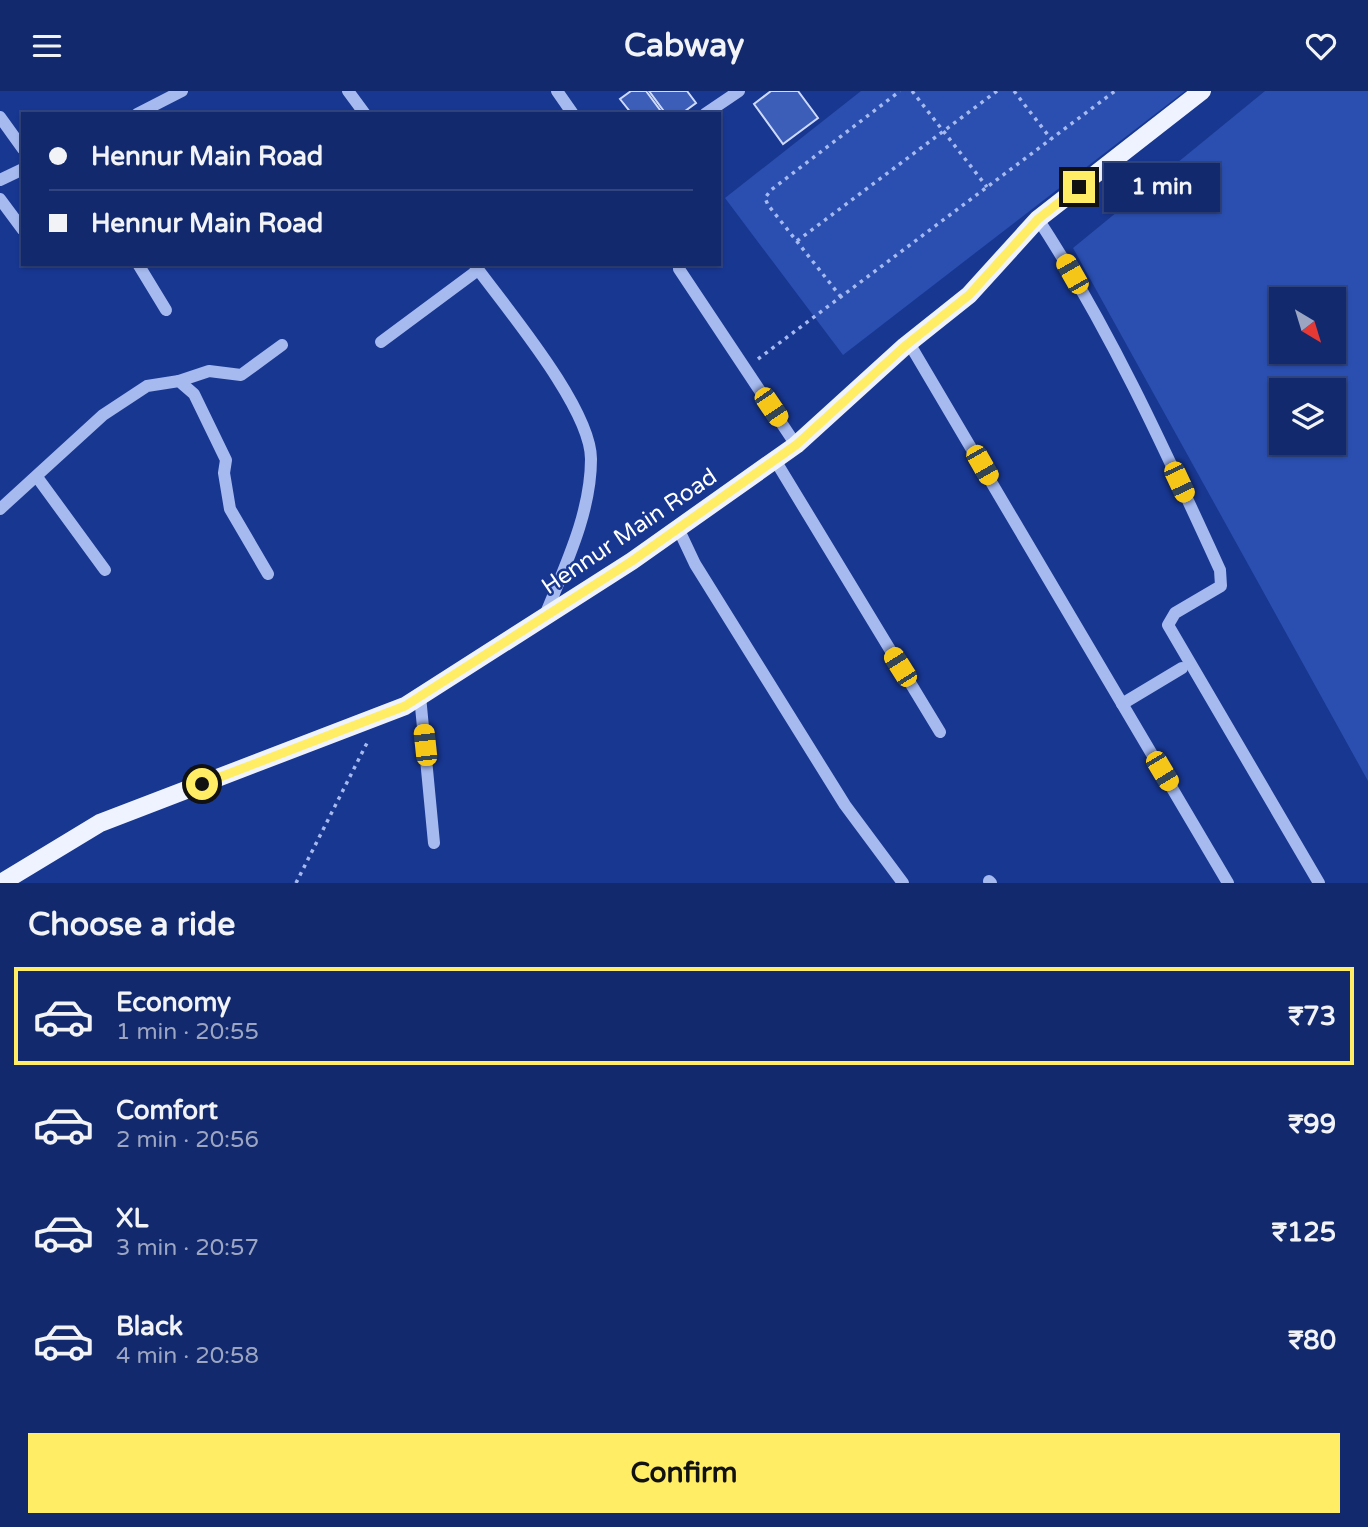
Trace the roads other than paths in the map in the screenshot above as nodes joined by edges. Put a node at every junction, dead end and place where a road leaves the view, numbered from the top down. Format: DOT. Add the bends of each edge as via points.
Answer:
graph roads {
  1 [pos="348,91"];
  2 [pos="557,91"];
  3 [pos="738,91"];
  4 [pos="1202,91"];
  5 [pos="175,93"];
  6 [pos="141,112"];
  7 [pos="364,112"];
  8 [pos="572,112"];
  9 [pos="708,112"];
  10 [pos="0,117"];
  11 [pos="21,146"];
  12 [pos="21,170"];
  13 [pos="0,180"];
  14 [pos="0,199"];
  15 [pos="1038,219"];
  16 [pos="21,227"];
  17 [pos="139,266"];
  18 [pos="476,267"];
  19 [pos="679,269"];
  20 [pos="166,310"];
  21 [pos="381,342"];
  22 [pos="909,342"];
  23 [pos="282,345"];
  24 [pos="179,381"];
  25 [pos="796,445"];
  26 [pos="775,460"];
  27 [pos="37,477"];
  28 [pos="0,509"];
  29 [pos="678,528"];
  30 [pos="105,570"];
  31 [pos="268,574"];
  32 [pos="544,618"];
  33 [pos="1182,668"];
  34 [pos="420,696"];
  35 [pos="1122,704"];
  36 [pos="940,733"];
  37 [pos="435,843"];
  38 [pos="1,883"];
  39 [pos="903,883"];
  40 [pos="1228,883"];
  41 [pos="1319,883"];
  1 -- 7 [label="street"];
  2 -- 8 [label="street"];
  3 -- 9 [label="street"];
  4 -- 15 [label="main road, Hennur Main Road"];
  5 -- 6 [label="street"];
  10 -- 11 [label="street"];
  12 -- 13 [label="street"];
  14 -- 16 [label="street"];
  15 -- 22 [label="main road, Hennur Main Road" via="969,295"];
  15 -- 41 [label="street" via="1111,345 1220,570 1222,586 1175,613 1168,625"];
  17 -- 20 [label="street"];
  18 -- 21 [label="street"];
  18 -- 32 [label="street" via="573,402 588,439 591,457 583,511"];
  19 -- 25 [label="street"];
  22 -- 25 [label="main road, Hennur Main Road"];
  22 -- 35 [label="street"];
  23 -- 24 [label="street" via="241,375 209,371"];
  24 -- 27 [label="street" via="147,386 103,415"];
  24 -- 31 [label="street" via="194,394 226,460 230,509"];
  25 -- 26 [label="main road, Hennur Main Road"];
  26 -- 29 [label="main road, Hennur Main Road"];
  26 -- 36 [label="street"];
  27 -- 28 [label="street"];
  27 -- 30 [label="street"];
  29 -- 32 [label="main road, Hennur Main Road"];
  29 -- 39 [label="street" via="695,564 845,805"];
  32 -- 34 [label="main road, Hennur Main Road"];
  33 -- 35 [label="street"];
  34 -- 37 [label="street"];
  34 -- 38 [label="main road, Hennur Main Road" via="100,823"];
  35 -- 40 [label="street"];
}
